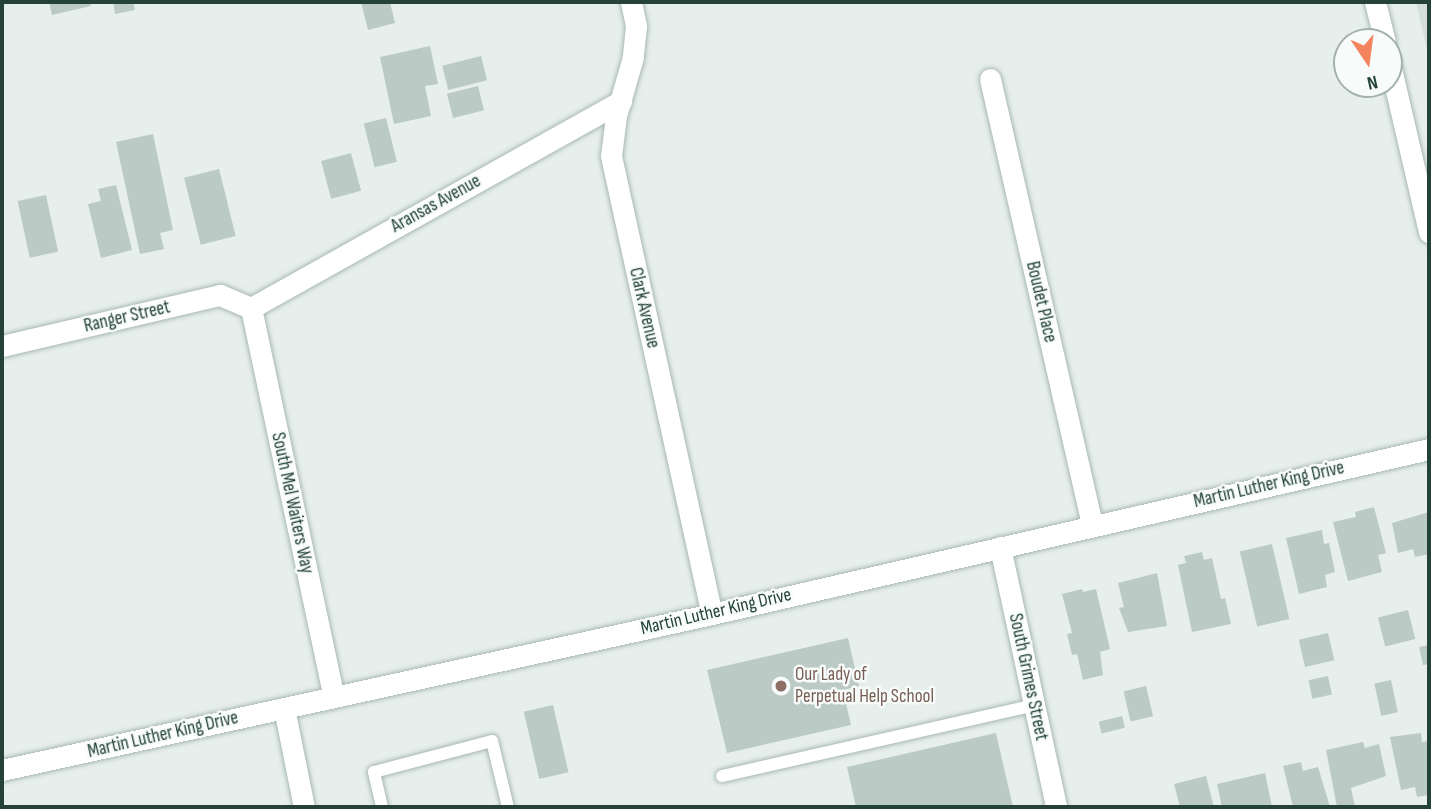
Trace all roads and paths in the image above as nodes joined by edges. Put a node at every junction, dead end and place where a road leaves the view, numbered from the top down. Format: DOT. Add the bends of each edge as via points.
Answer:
graph roads {
  1 [pos="631,2"];
  2 [pos="1375,2"];
  3 [pos="1382,28"];
  4 [pos="990,79"];
  5 [pos="1398,98"];
  6 [pos="621,101"];
  7 [pos="1429,232"];
  8 [pos="251,308"];
  9 [pos="2,346"];
  10 [pos="1429,449"];
  11 [pos="1092,525"];
  12 [pos="1000,547"];
  13 [pos="712,614"];
  14 [pos="334,697"];
  15 [pos="1034,705"];
  16 [pos="284,708"];
  17 [pos="2,771"];
  18 [pos="722,776"];
  19 [pos="304,807"];
  20 [pos="382,807"];
  21 [pos="508,807"];
  22 [pos="1056,807"];
  1 -- 6 [label="street, Clark Avenue" via="636,26 634,57"];
  2 -- 3 [label="street"];
  4 -- 11 [label="street, Boudet Place"];
  5 -- 7 [label="street"];
  6 -- 8 [label="street, Aransas Avenue"];
  6 -- 13 [label="street, Clark Avenue" via="611,136 615,180"];
  8 -- 9 [label="street, Ranger Street" via="220,295"];
  8 -- 14 [label="street, South Mel Waiters Way"];
  10 -- 11 [label="street, Martin Luther King Drive"];
  11 -- 12 [label="street, Martin Luther King Drive"];
  12 -- 13 [label="street, Martin Luther King Drive"];
  12 -- 15 [label="street, South Grimes Street"];
  13 -- 14 [label="street, Martin Luther King Drive"];
  14 -- 16 [label="street, Martin Luther King Drive"];
  15 -- 18 [label="lane"];
  15 -- 22 [label="street, South Grimes Street"];
  16 -- 17 [label="street, Martin Luther King Drive"];
  16 -- 19 [label="street"];
  20 -- 21 [label="lane" via="374,772 492,741"];
}
